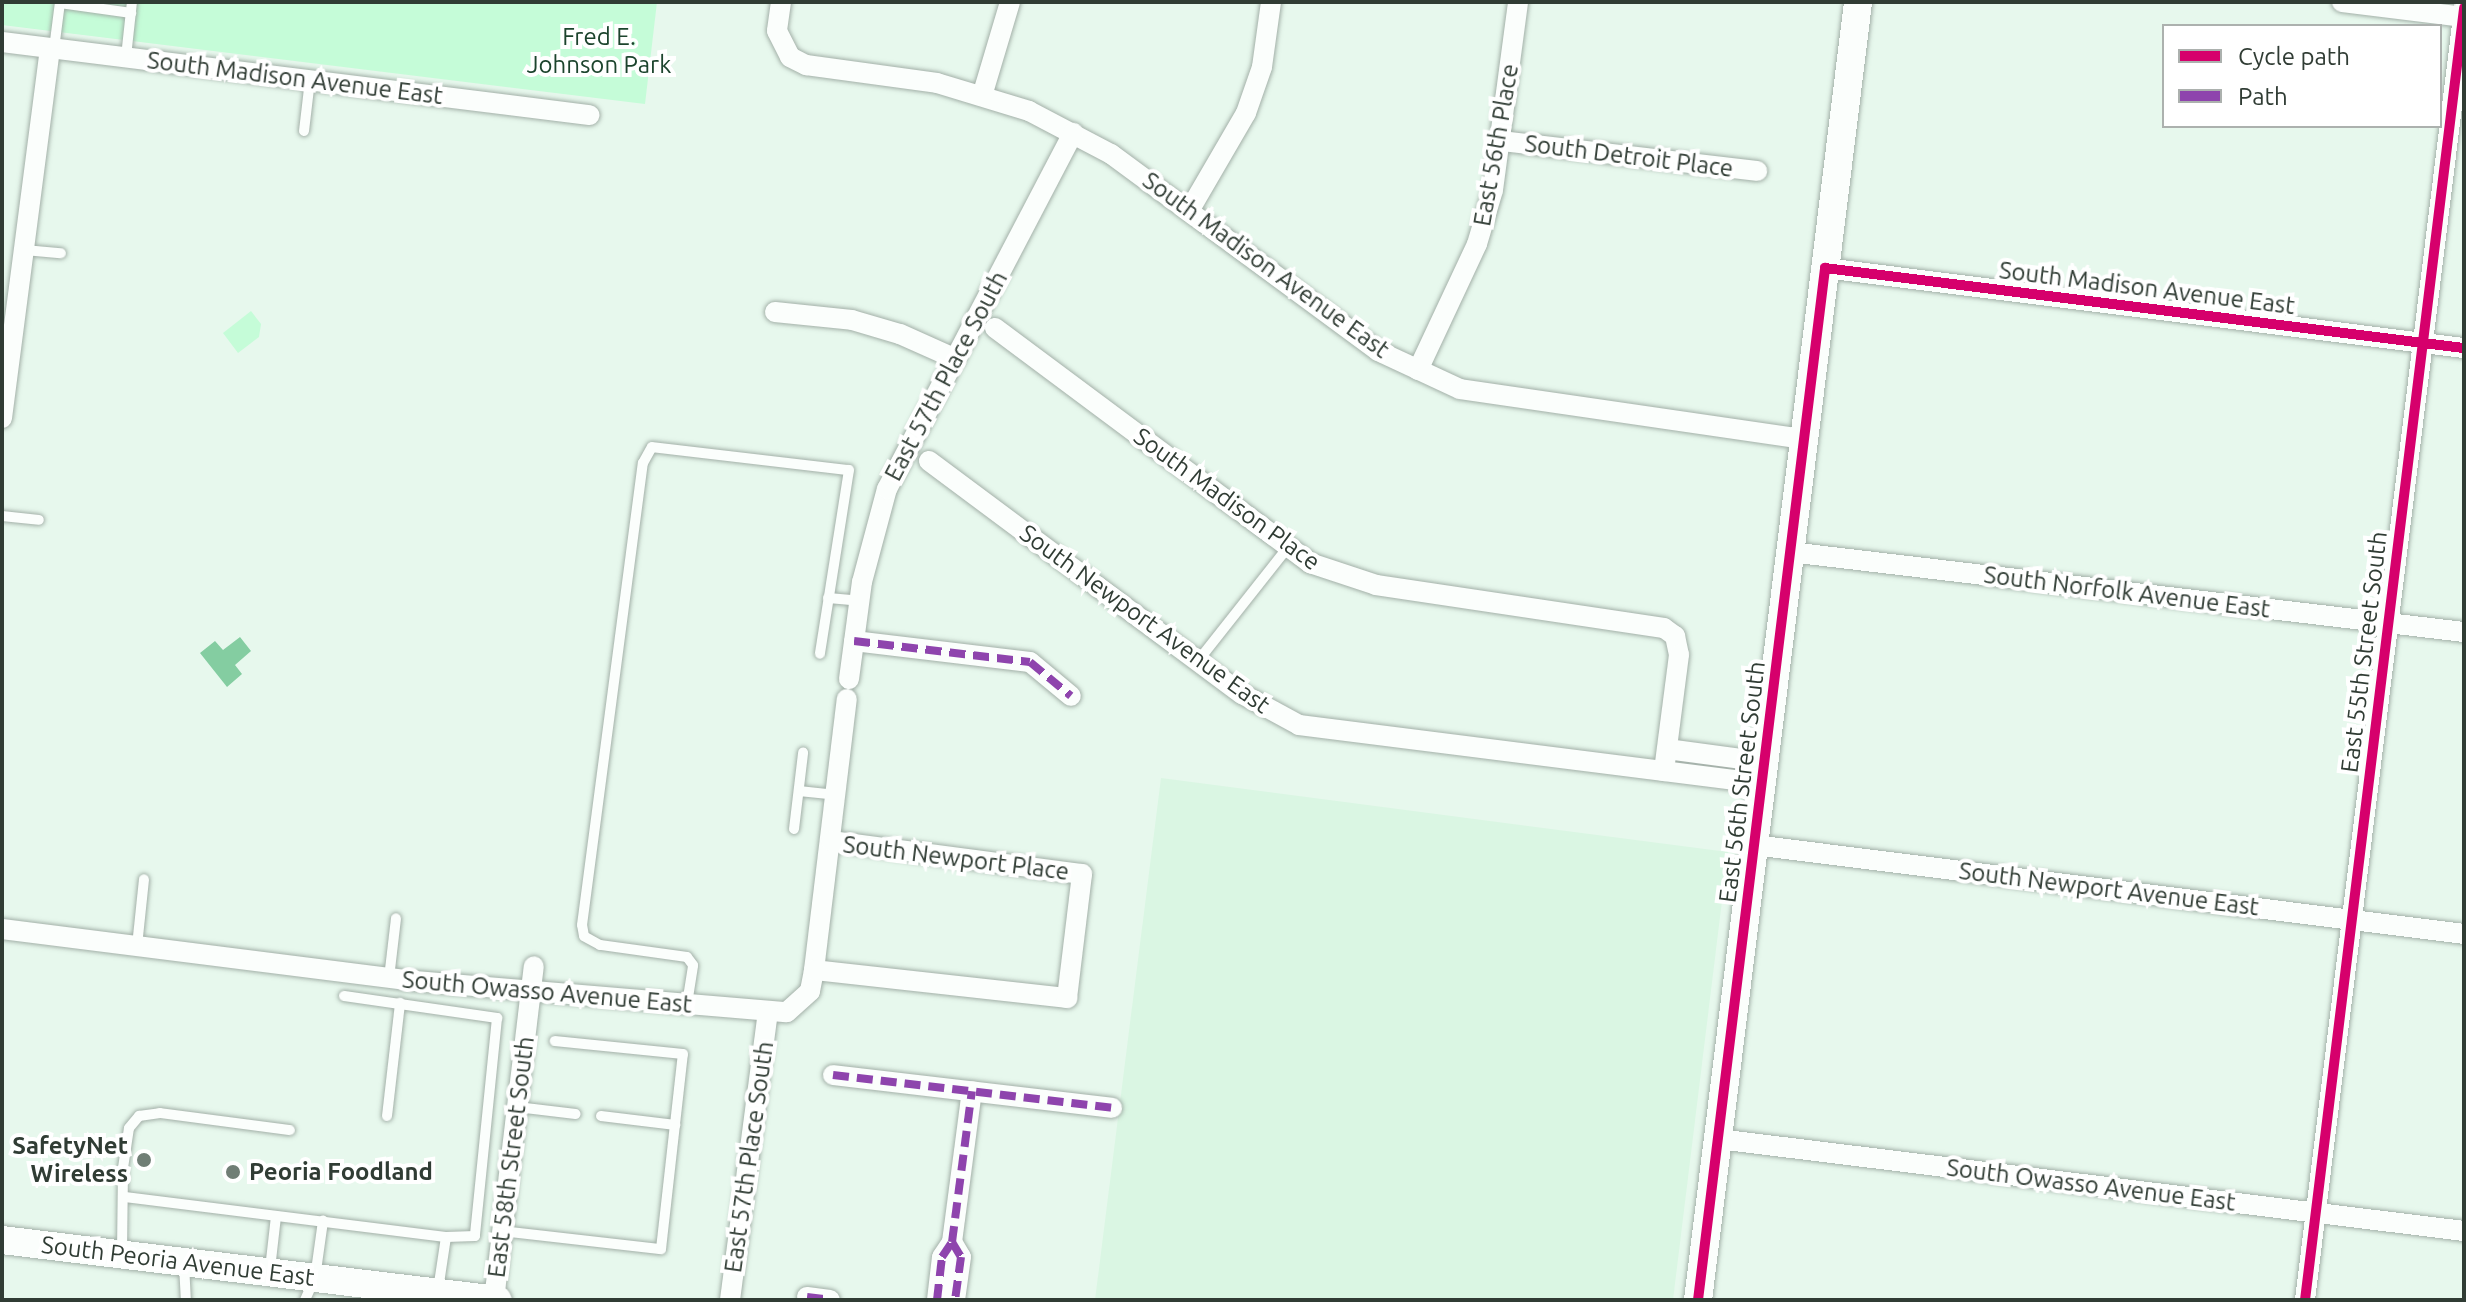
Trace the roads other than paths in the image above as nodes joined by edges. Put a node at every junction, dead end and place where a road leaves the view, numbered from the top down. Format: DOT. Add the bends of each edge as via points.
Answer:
graph roads {
  1 [pos="781,2"];
  2 [pos="1010,2"];
  3 [pos="1271,2"];
  4 [pos="1518,2"];
  5 [pos="1858,2"];
  6 [pos="2342,2"];
  7 [pos="60,3"];
  8 [pos="131,8"];
  9 [pos="2464,14"];
  10 [pos="2,42"];
  11 [pos="52,48"];
  12 [pos="126,57"];
  13 [pos="310,80"];
  14 [pos="982,96"];
  15 [pos="589,115"];
  16 [pos="304,131"];
  17 [pos="1073,133"];
  18 [pos="1502,141"];
  19 [pos="1757,171"];
  20 [pos="1189,211"];
  21 [pos="24,250"];
  22 [pos="61,253"];
  23 [pos="1825,268"];
  24 [pos="775,312"];
  25 [pos="8,326"];
  26 [pos="995,328"];
  27 [pos="2423,343"];
  28 [pos="2464,348"];
  29 [pos="956,359"];
  30 [pos="1418,370"];
  31 [pos="2,418"];
  32 [pos="1804,439"];
  33 [pos="929,461"];
  34 [pos="2,516"];
  35 [pos="39,520"];
  36 [pos="1288,547"];
  37 [pos="1790,552"];
  38 [pos="828,598"];
  39 [pos="860,601"];
  40 [pos="2389,622"];
  41 [pos="2464,632"];
  42 [pos="854,641"];
  43 [pos="820,654"];
  44 [pos="1198,661"];
  45 [pos="1071,696"];
  46 [pos="1667,749"];
  47 [pos="803,753"];
  48 [pos="1664,771"];
  49 [pos="1764,773"];
  50 [pos="799,791"];
  51 [pos="836,795"];
  52 [pos="794,829"];
  53 [pos="831,841"];
  54 [pos="1754,845"];
  55 [pos="144,879"];
  56 [pos="396,918"];
  57 [pos="2351,920"];
  58 [pos="2,929"];
  59 [pos="2464,934"];
  60 [pos="137,946"];
  61 [pos="534,966"];
  62 [pos="814,970"];
  63 [pos="389,978"];
  64 [pos="531,991"];
  65 [pos="344,996"];
  66 [pos="400,1003"];
  67 [pos="687,1004"];
  68 [pos="768,1013"];
  69 [pos="555,1041"];
  70 [pos="833,1075"];
  71 [pos="972,1091"];
  72 [pos="517,1107"];
  73 [pos="1112,1108"];
  74 [pos="576,1114"];
  75 [pos="387,1116"];
  76 [pos="601,1116"];
  77 [pos="675,1125"];
  78 [pos="290,1130"];
  79 [pos="1718,1139"];
  80 [pos="125,1197"];
  81 [pos="2316,1214"];
  82 [pos="276,1216"];
  83 [pos="323,1221"];
  84 [pos="502,1231"];
  85 [pos="2464,1231"];
  86 [pos="446,1237"];
  87 [pos="2,1240"];
  88 [pos="952,1242"];
  89 [pos="122,1254"];
  90 [pos="184,1262"];
  91 [pos="270,1272"];
  92 [pos="310,1289"];
  93 [pos="438,1293"];
  94 [pos="807,1297"];
  95 [pos="186,1300"];
  96 [pos="495,1300"];
  97 [pos="730,1300"];
  98 [pos="830,1300"];
  99 [pos="937,1300"];
  100 [pos="955,1300"];
  101 [pos="1698,1300"];
  102 [pos="2305,1300"];
  1 -- 14 [label="street, South Madison Avenue East" via="777,31 790,57 820,70 907,78"];
  2 -- 14 [label="street"];
  3 -- 20 [label="street" via="1262,67 1246,113"];
  4 -- 18 [label="street, East 56th Place"];
  5 -- 23 [label="street, East 56th Street South"];
  6 -- 9 [label="street"];
  7 -- 8 [label="lane"];
  7 -- 11 [label="lane"];
  8 -- 12 [label="lane"];
  9 -- 27 [label="street, East 55th Street South"];
  10 -- 11 [label="street, South Madison Avenue East"];
  11 -- 12 [label="street, South Madison Avenue East"];
  11 -- 21 [label="street"];
  12 -- 13 [label="street, South Madison Avenue East"];
  13 -- 15 [label="street, South Madison Avenue East"];
  13 -- 16 [label="lane"];
  14 -- 17 [label="street, South Madison Avenue East"];
  17 -- 20 [label="street, South Madison Avenue East"];
  17 -- 29 [label="street, East 57th Place South"];
  18 -- 19 [label="street, South Detroit Place"];
  18 -- 30 [label="street, East 56th Place" via="1477,244"];
  20 -- 30 [label="street, South Madison Avenue East" via="1378,351"];
  21 -- 22 [label="lane"];
  21 -- 25 [label="street"];
  23 -- 27 [label="street, South Madison Avenue East"];
  23 -- 32 [label="street, East 56th Street South"];
  24 -- 29 [label="street" via="852,320"];
  25 -- 31 [label="street"];
  26 -- 36 [label="street, South Madison Place"];
  27 -- 28 [label="street, South Madison Avenue East"];
  27 -- 40 [label="street, East 55th Street South"];
  29 -- 39 [label="street, East 57th Place South" via="887,489"];
  30 -- 32 [label="street, South Madison Avenue East" via="1460,389 1502,398"];
  32 -- 37 [label="street, East 56th Street South"];
  33 -- 44 [label="street, South Newport Avenue East"];
  34 -- 35 [label="lane"];
  36 -- 44 [label="lane"];
  36 -- 46 [label="street, South Madison Place" via="1341,577 1643,622 1675,636 1679,655"];
  37 -- 40 [label="street, South Norfolk Avenue East"];
  37 -- 49 [label="street, East 56th Street South"];
  38 -- 39 [label="lane"];
  38 -- 43 [label="lane"];
  38 -- 67 [label="lane" via="849,470 660,446 647,453 582,925 584,936 600,945 687,957 693,965"];
  39 -- 42 [label="street, East 57th Place South"];
  40 -- 41 [label="street, South Norfolk Avenue East"];
  40 -- 57 [label="street, East 55th Street South"];
  42 -- 45 [label="street" via="1030,662"];
  42 -- 51 [label="street, East 57th Place South"];
  44 -- 48 [label="street, South Newport Avenue East" via="1273,714 1299,725"];
  46 -- 48 [label="street"];
  46 -- 49 [label="street"];
  47 -- 50 [label="lane"];
  48 -- 49 [label="street, South Newport Avenue East"];
  49 -- 54 [label="street, East 56th Street South"];
  50 -- 51 [label="lane"];
  50 -- 52 [label="lane"];
  51 -- 53 [label="street, East 57th Place South"];
  53 -- 62 [label="street, East 57th Place South"];
  53 -- 62 [label="street, South Newport Place" via="1082,874 1067,998"];
  54 -- 57 [label="street, South Newport Avenue East"];
  54 -- 79 [label="street, East 56th Street South"];
  55 -- 60 [label="lane"];
  56 -- 63 [label="lane"];
  57 -- 59 [label="street, South Newport Avenue East"];
  57 -- 81 [label="street, East 55th Street South"];
  58 -- 60 [label="street, South Owasso Avenue East"];
  60 -- 63 [label="street, South Owasso Avenue East"];
  61 -- 64 [label="street, East 58th Street South"];
  62 -- 68 [label="street, South Owasso Avenue East" via="801,1004"];
  63 -- 64 [label="street, South Owasso Avenue East"];
  64 -- 67 [label="street, South Owasso Avenue East"];
  64 -- 72 [label="street, East 58th Street South"];
  65 -- 66 [label="lane"];
  66 -- 75 [label="lane"];
  66 -- 86 [label="lane" via="495,1016 475,1236"];
  67 -- 68 [label="street, South Owasso Avenue East"];
  68 -- 97 [label="street, East 57th Place South"];
  69 -- 77 [label="lane" via="683,1054"];
  70 -- 71 [label="street"];
  71 -- 73 [label="street"];
  71 -- 88 [label="street"];
  72 -- 74 [label="lane"];
  72 -- 84 [label="street, East 58th Street South"];
  76 -- 77 [label="lane"];
  77 -- 84 [label="lane" via="661,1249"];
  78 -- 80 [label="lane" via="160,1113 139,1116 128,1135"];
  79 -- 81 [label="street, South Owasso Avenue East"];
  79 -- 101 [label="street, East 56th Street South"];
  80 -- 82 [label="lane"];
  80 -- 89 [label="lane"];
  81 -- 85 [label="street, South Owasso Avenue East"];
  81 -- 102 [label="street, East 55th Street South"];
  82 -- 83 [label="lane"];
  82 -- 91 [label="lane"];
  83 -- 86 [label="lane"];
  83 -- 92 [label="lane"];
  84 -- 96 [label="street, East 58th Street South"];
  86 -- 93 [label="lane"];
  87 -- 89 [label="street, South Peoria Avenue East"];
  88 -- 99 [label="street" via="942,1257"];
  88 -- 100 [label="street" via="961,1257"];
  89 -- 90 [label="street, South Peoria Avenue East"];
  90 -- 91 [label="street, South Peoria Avenue East"];
  90 -- 95 [label="lane"];
  91 -- 92 [label="street, South Peoria Avenue East"];
  92 -- 93 [label="street, South Peoria Avenue East"];
  93 -- 96 [label="street, South Peoria Avenue East"];
  94 -- 98 [label="street"];
}
